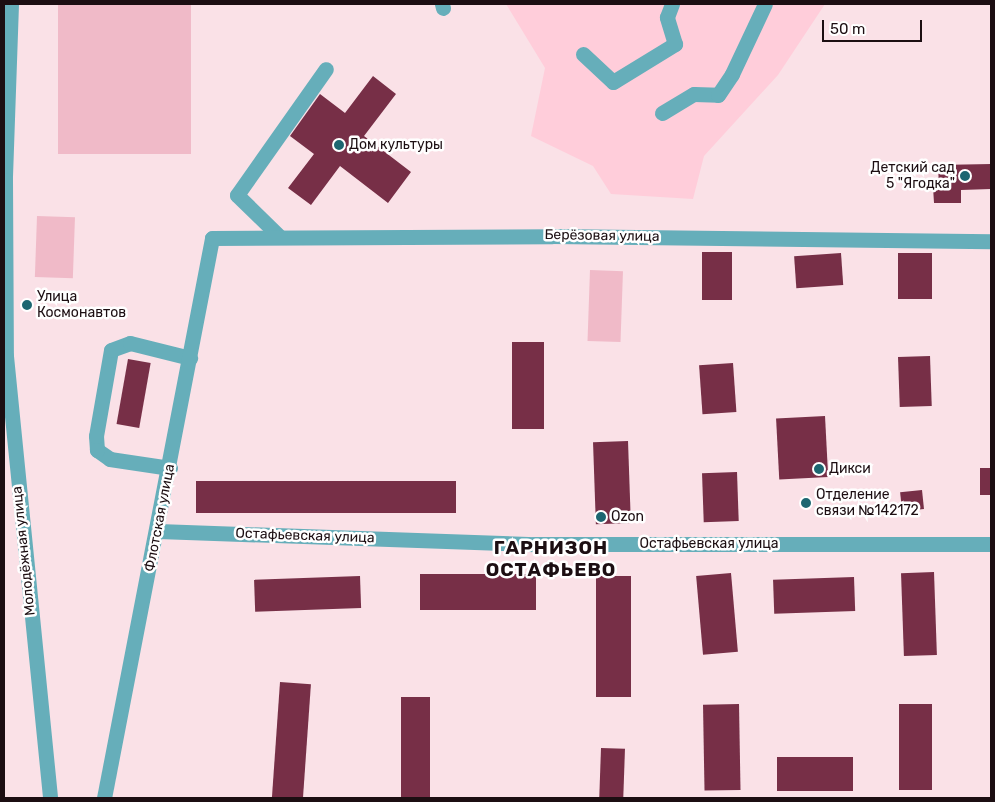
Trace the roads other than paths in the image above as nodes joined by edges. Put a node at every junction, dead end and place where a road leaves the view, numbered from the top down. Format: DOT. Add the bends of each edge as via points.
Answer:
graph roads {
  1 [pos="11,4"];
  2 [pos="672,4"];
  3 [pos="765,4"];
  4 [pos="583,54"];
  5 [pos="326,69"];
  6 [pos="662,112"];
  7 [pos="280,237"];
  8 [pos="212,238"];
  9 [pos="991,241"];
  10 [pos="4,329"];
  11 [pos="190,358"];
  12 [pos="7,399"];
  13 [pos="170,468"];
  14 [pos="158,531"];
  15 [pos="991,544"];
  16 [pos="50,798"];
  17 [pos="104,798"];
  1 -- 10 [label="street, Молодёжная улица"];
  2 -- 4 [label="street" via="667,17 675,44 613,82"];
  3 -- 6 [label="street" via="732,74 718,95 694,94"];
  5 -- 7 [label="street" via="237,195"];
  7 -- 8 [label="street, Берёзовая улица"];
  7 -- 9 [label="street, Берёзовая улица" via="552,236"];
  8 -- 11 [label="street, Флотская улица"];
  10 -- 12 [label="street, Молодёжная улица"];
  11 -- 13 [label="street, Флотская улица"];
  11 -- 13 [label="street" via="130,343 111,350 96,450 110,459"];
  12 -- 16 [label="street, Молодёжная улица"];
  13 -- 14 [label="street, Флотская улица"];
  14 -- 15 [label="street, Остафьевская улица" via="536,544"];
  14 -- 17 [label="street, Флотская улица"];
}
